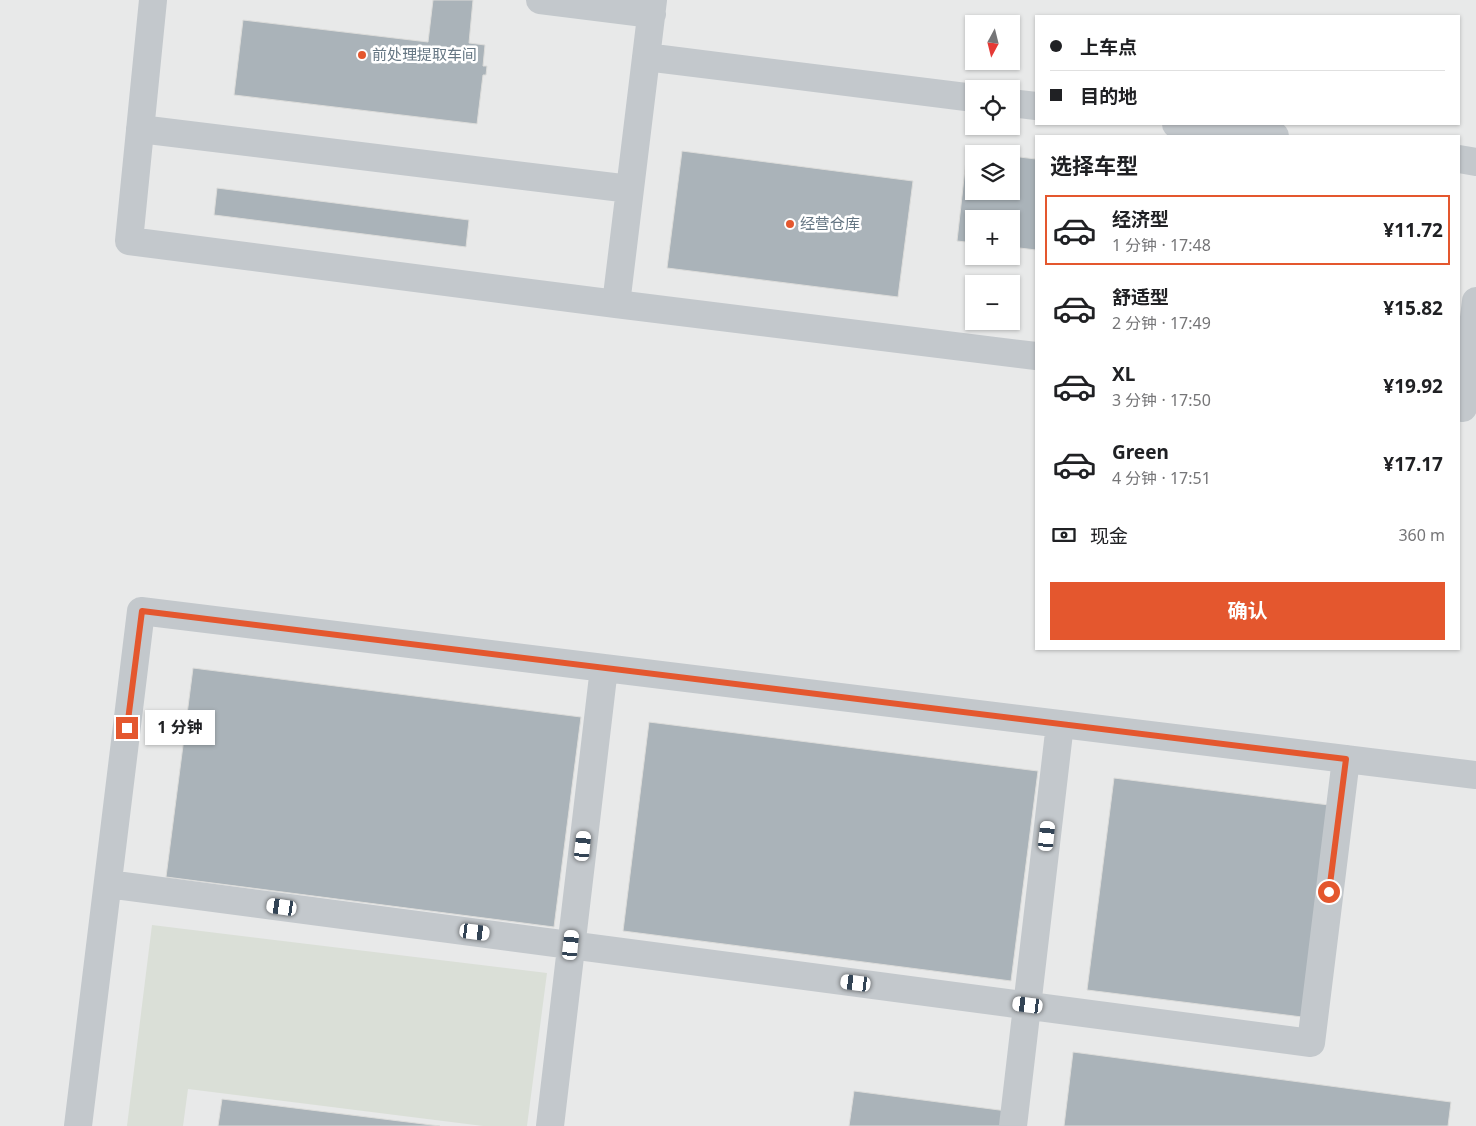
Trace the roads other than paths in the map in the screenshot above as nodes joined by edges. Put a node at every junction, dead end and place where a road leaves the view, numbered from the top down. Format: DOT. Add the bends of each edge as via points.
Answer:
graph roads {
  1 [pos="153,0"];
  2 [pos="540,0"];
  3 [pos="653,7"];
  4 [pos="646,57"];
  5 [pos="965,97"];
  6 [pos="1020,104"];
  7 [pos="1035,106"];
  8 [pos="1184,125"];
  9 [pos="140,129"];
  10 [pos="1267,135"];
  11 [pos="1460,160"];
  12 [pos="1476,162"];
  13 [pos="630,189"];
  14 [pos="1476,301"];
  15 [pos="616,304"];
  16 [pos="1035,356"];
  17 [pos="1466,409"];
  18 [pos="604,668"];
  19 [pos="1060,724"];
  20 [pos="1346,759"];
  21 [pos="1476,775"];
  22 [pos="108,884"];
  23 [pos="571,945"];
  24 [pos="1028,1005"];
  25 [pos="78,1126"];
  26 [pos="550,1126"];
  27 [pos="1014,1126"];
  1 -- 9 [label="lane"];
  2 -- 3 [label="lane"];
  3 -- 4 [label="lane"];
  4 -- 5 [label="lane"];
  4 -- 13 [label="lane"];
  6 -- 7 [label="lane"];
  8 -- 10 [label="lane"];
  9 -- 13 [label="lane"];
  9 -- 15 [label="lane" via="129,241"];
  11 -- 12 [label="lane"];
  13 -- 15 [label="lane"];
  14 -- 17 [label="lane"];
  15 -- 16 [label="lane"];
  18 -- 19 [label="lane"];
  18 -- 22 [label="lane" via="142,611"];
  18 -- 23 [label="lane"];
  19 -- 20 [label="lane"];
  19 -- 24 [label="lane"];
  20 -- 21 [label="lane"];
  20 -- 24 [label="lane" via="1311,1043"];
  22 -- 23 [label="lane"];
  22 -- 25 [label="lane"];
  23 -- 24 [label="lane"];
  23 -- 26 [label="lane"];
  24 -- 27 [label="lane"];
}
